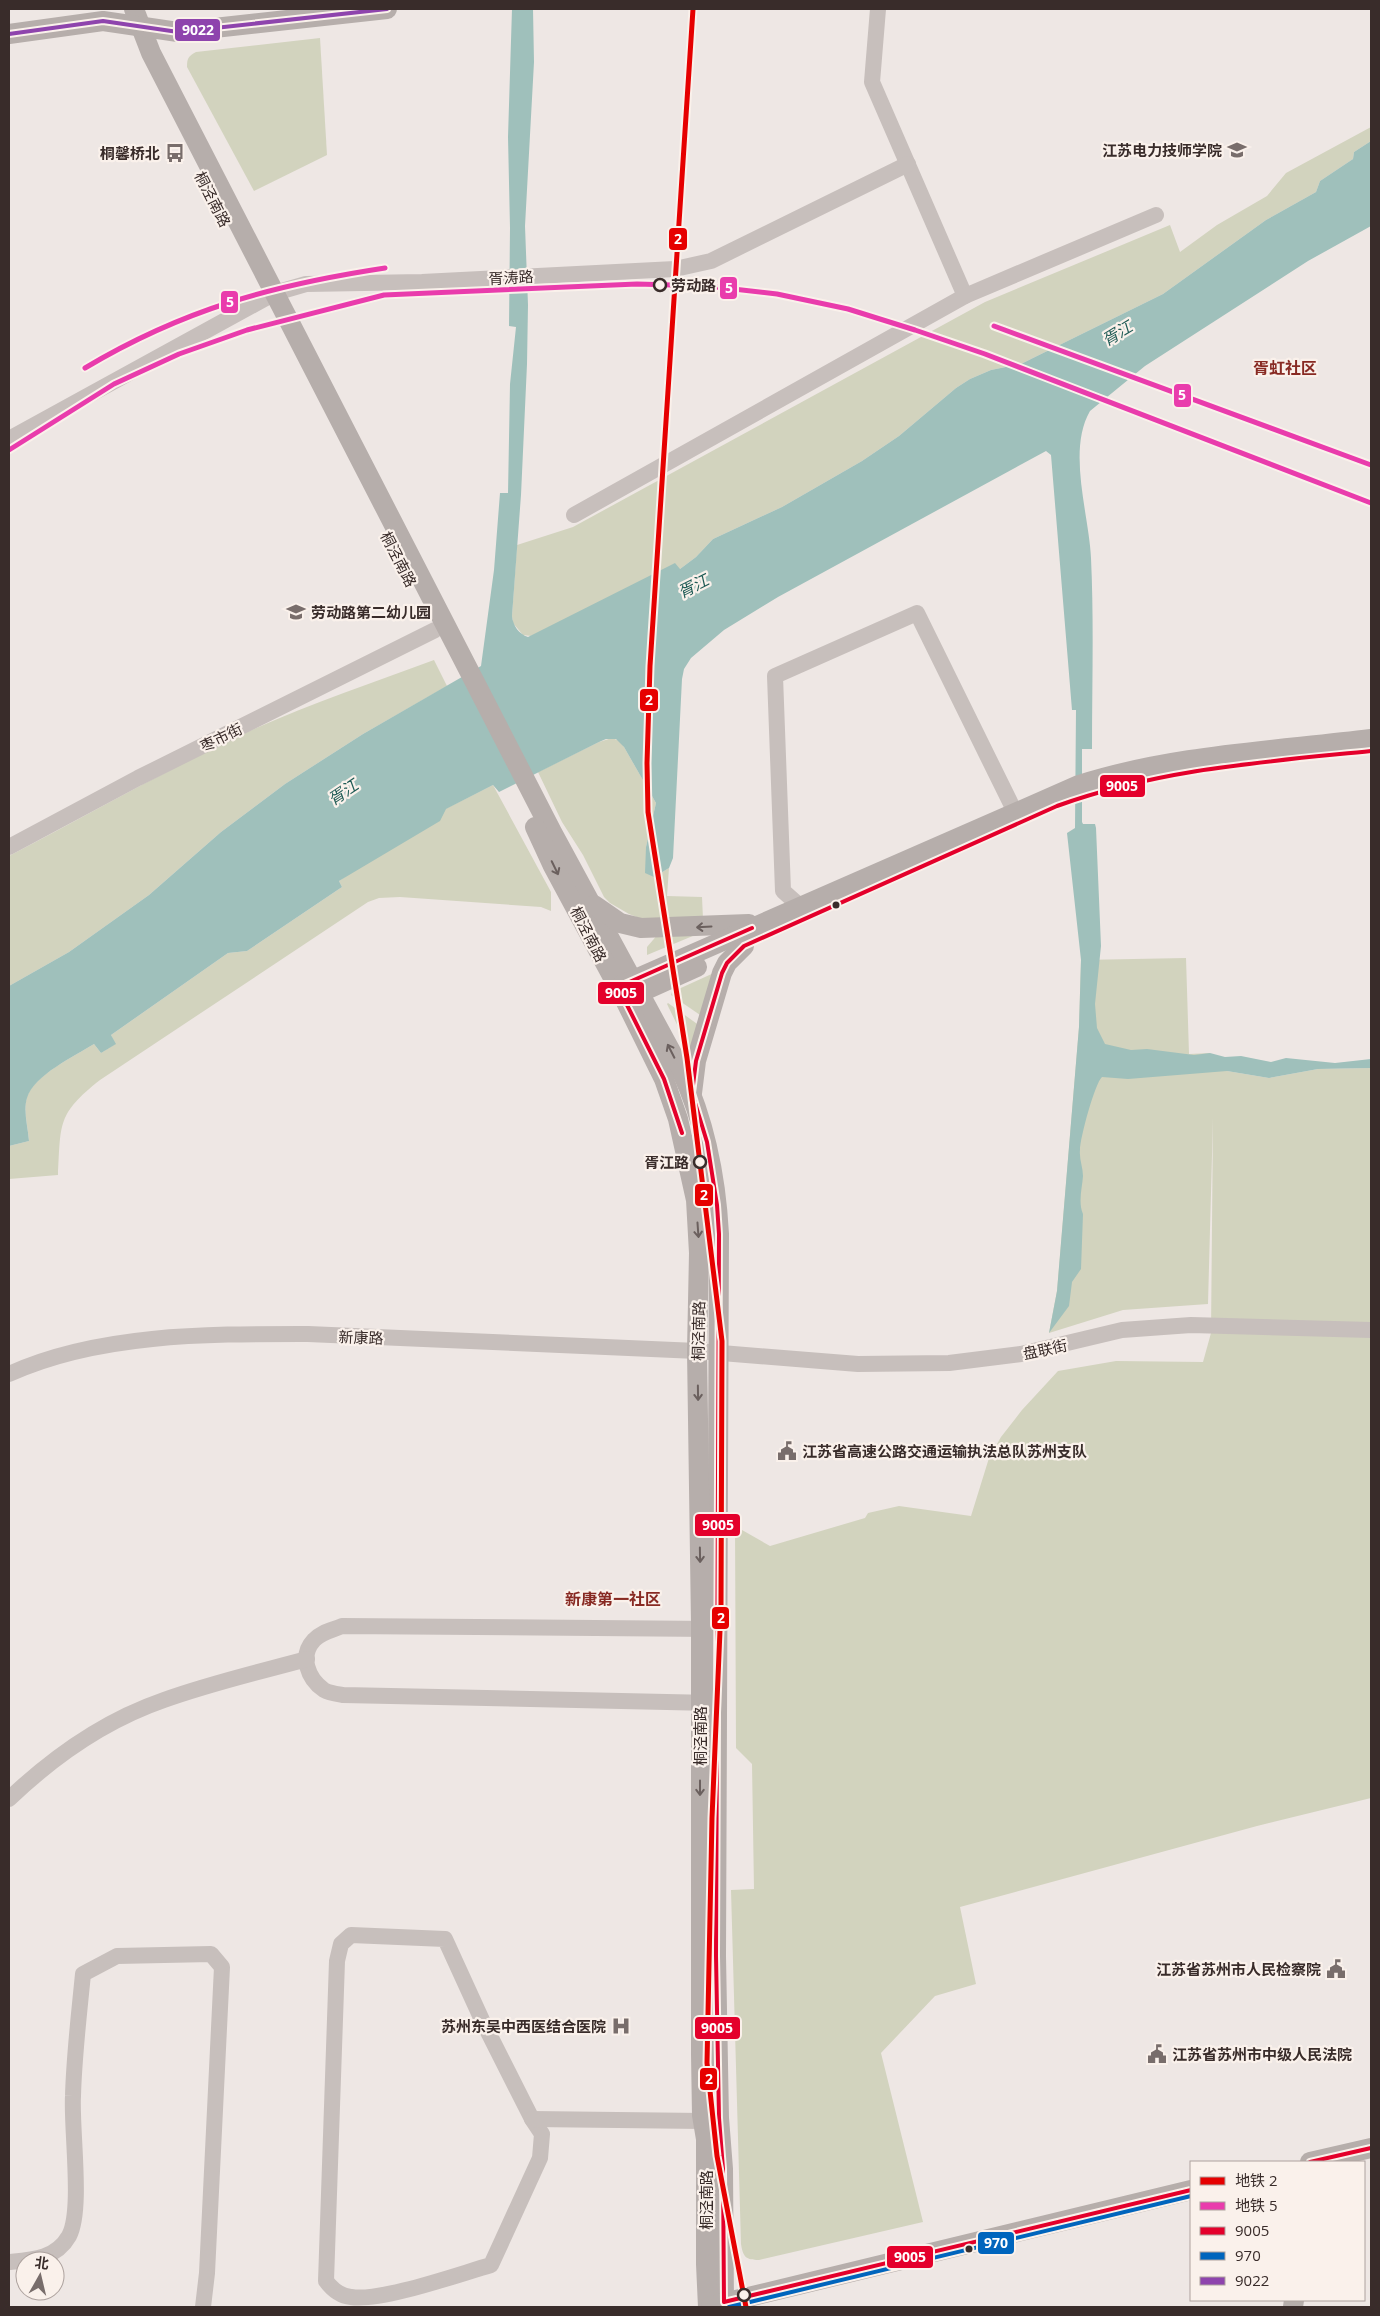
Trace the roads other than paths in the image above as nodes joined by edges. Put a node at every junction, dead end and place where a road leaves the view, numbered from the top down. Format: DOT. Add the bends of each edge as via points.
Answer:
graph roads {
  1 [pos="273,9"];
  2 [pos="387,9"];
  3 [pos="878,9"];
  4 [pos="130,16"];
  5 [pos="9,21"];
  6 [pos="9,34"];
  7 [pos="908,164"];
  8 [pos="1156,215"];
  9 [pos="270,296"];
  10 [pos="965,296"];
  11 [pos="9,439"];
  12 [pos="574,515"];
  13 [pos="435,630"];
  14 [pos="462,669"];
  15 [pos="1371,740"];
  16 [pos="1371,751"];
  17 [pos="1134,775"];
  18 [pos="524,791"];
  19 [pos="1041,807"];
  20 [pos="1015,812"];
  21 [pos="9,847"];
  22 [pos="593,904"];
  23 [pos="801,907"];
  24 [pos="770,920"];
  25 [pos="744,946"];
  26 [pos="629,990"];
  27 [pos="692,1093"];
  28 [pos="1371,1330"];
  29 [pos="697,1351"];
  30 [pos="718,1353"];
  31 [pos="9,1374"];
  32 [pos="709,1629"];
  33 [pos="307,1659"];
  34 [pos="708,1703"];
  35 [pos="9,1799"];
  36 [pos="532,2119"];
  37 [pos="703,2121"];
  38 [pos="1371,2148"];
  39 [pos="1314,2161"];
  40 [pos="1190,2190"];
  41 [pos="1190,2203"];
  42 [pos="9,2262"];
  43 [pos="385,2301"];
  44 [pos="714,2306"];
  45 [pos="203,2307"];
  46 [pos="755,2307"];
  1 -- 4 [label="main road" via="170,20"];
  2 -- 4 [label="main road" via="178,32"];
  3 -- 7 [label="street" via="872,82"];
  4 -- 5 [label="main road" via="98,9"];
  4 -- 6 [label="main road"];
  4 -- 9 [label="main road, 桐泾南路" via="140,58"];
  7 -- 9 [label="street, 胥涛路" via="711,261 675,269 422,282 306,284"];
  7 -- 10 [label="street"];
  8 -- 10 [label="street"];
  9 -- 11 [label="street, 胥涛路"];
  9 -- 13 [label="main road, 桐泾南路"];
  9 -- 14 [label="main road, 桐泾南路"];
  10 -- 12 [label="street"];
  13 -- 14 [label="main road, 桐泾南路"];
  13 -- 21 [label="street, 枣市街" via="138,778"];
  14 -- 18 [label="main road, 桐泾南路"];
  15 -- 17 [label="main road" via="1166,763"];
  16 -- 17 [label="main road" via="1182,773"];
  17 -- 19 [label="main road" via="1079,785"];
  18 -- 22 [label="main road, 桐泾南路"];
  18 -- 26 [label="main road, 桐泾南路, one-way" via="553,866"];
  19 -- 20 [label="main road"];
  19 -- 25 [label="main road"];
  20 -- 23 [label="main road"];
  20 -- 23 [label="street" via="917,613 775,676 783,891"];
  24 -- 22 [label="main road, one-way" via="726,926 645,929 623,924"];
  22 -- 26 [label="main road, 桐泾南路"];
  23 -- 24 [label="main road"];
  24 -- 26 [label="main road"];
  25 -- 26 [label="main road"];
  25 -- 27 [label="main road" via="722,973 696,1061"];
  27 -- 26 [label="main road, 桐泾南路, one-way"];
  26 -- 29 [label="main road, 桐泾南路, one-way" via="672,1100 692,1178 700,1253"];
  27 -- 30 [label="main road, 桐泾南路" via="707,1142 717,1205"];
  28 -- 30 [label="street, 盘联街" via="1191,1325 1122,1330 1021,1354 949,1363 858,1364"];
  29 -- 30 [label="street, 新康路"];
  29 -- 31 [label="street, 新康路" via="254,1334 131,1342 64,1356"];
  29 -- 32 [label="main road, 桐泾南路, one-way"];
  30 -- 32 [label="main road, 桐泾南路"];
  32 -- 33 [label="street" via="342,1626 315,1639 308,1648"];
  32 -- 34 [label="main road, 桐泾南路"];
  33 -- 34 [label="street" via="307,1669 314,1681 326,1691 343,1695"];
  33 -- 35 [label="street" via="164,1700 116,1721 68,1750"];
  34 -- 37 [label="main road, 桐泾南路, one-way"];
  34 -- 44 [label="main road, 桐泾南路" via="723,2169"];
  36 -- 37 [label="street"];
  36 -- 43 [label="street" via="542,2134 540,2158 491,2265"];
  36 -- 43 [label="street" via="445,1939 351,1935 342,1944 338,1960 326,2281 332,2290 351,2297"];
  37 -- 44 [label="main road, 桐泾南路" via="706,2139 706,2264"];
  38 -- 39 [label="main road"];
  40 -- 44 [label="main road"];
  41 -- 46 [label="main road"];
  42 -- 45 [label="street" via="42,2259 57,2250 69,2236 75,2210 72,2097 82,1974 117,1956 211,1954 222,1967"];
}
